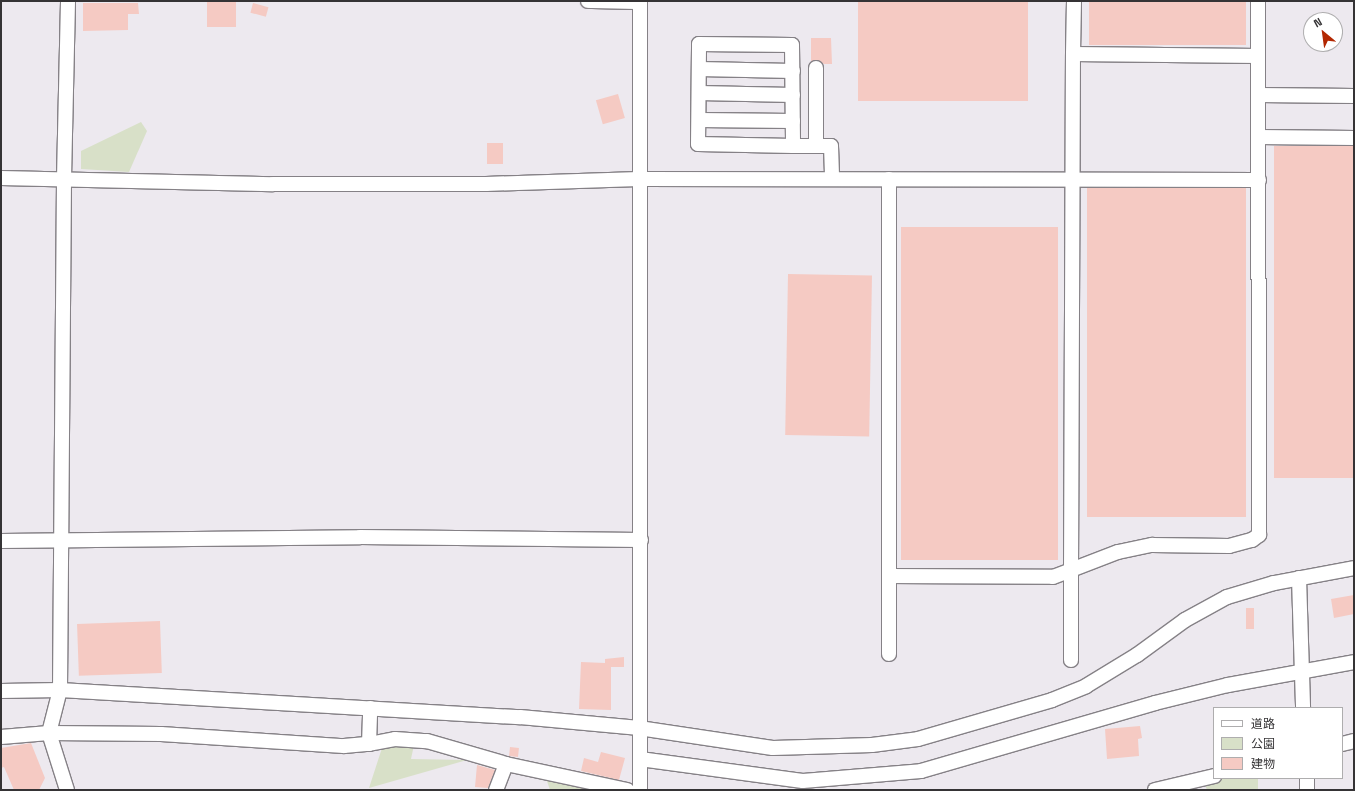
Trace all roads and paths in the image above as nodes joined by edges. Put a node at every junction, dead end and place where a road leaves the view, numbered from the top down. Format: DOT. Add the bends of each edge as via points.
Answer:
graph roads {
  1 [pos="68,1"];
  2 [pos="588,1"];
  3 [pos="1074,1"];
  4 [pos="1258,1"];
  5 [pos="640,2"];
  6 [pos="1073,54"];
  7 [pos="1258,56"];
  8 [pos="816,68"];
  9 [pos="699,69"];
  10 [pos="793,71"];
  11 [pos="699,93"];
  12 [pos="793,95"];
  13 [pos="1259,95"];
  14 [pos="1354,96"];
  15 [pos="699,120"];
  16 [pos="793,121"];
  17 [pos="1259,137"];
  18 [pos="1354,138"];
  19 [pos="793,146"];
  20 [pos="816,146"];
  21 [pos="1,178"];
  22 [pos="64,178"];
  23 [pos="639,179"];
  24 [pos="832,179"];
  25 [pos="888,179"];
  26 [pos="1072,180"];
  27 [pos="1259,180"];
  28 [pos="641,540"];
  29 [pos="1,541"];
  30 [pos="62,541"];
  31 [pos="1354,568"];
  32 [pos="1071,570"];
  33 [pos="888,576"];
  34 [pos="1299,578"];
  35 [pos="889,654"];
  36 [pos="1071,660"];
  37 [pos="1354,662"];
  38 [pos="1302,672"];
  39 [pos="60,690"];
  40 [pos="1,691"];
  41 [pos="1304,707"];
  42 [pos="370,708"];
  43 [pos="639,728"];
  44 [pos="49,733"];
  45 [pos="1,737"];
  46 [pos="1354,741"];
  47 [pos="369,744"];
  48 [pos="1343,744"];
  49 [pos="640,759"];
  50 [pos="506,764"];
  51 [pos="1213,776"];
  52 [pos="1306,779"];
  53 [pos="67,790"];
  54 [pos="496,790"];
  55 [pos="627,790"];
  56 [pos="640,790"];
  57 [pos="1156,790"];
  58 [pos="1307,790"];
  1 -- 22 [label="street"];
  2 -- 5 [label="street"];
  3 -- 6 [label="street"];
  4 -- 7 [label="street"];
  5 -- 23 [label="street"];
  6 -- 7 [label="street"];
  6 -- 26 [label="street"];
  7 -- 13 [label="street"];
  8 -- 20 [label="street"];
  9 -- 10 [label="street"];
  9 -- 10 [label="street" via="699,44 792,45"];
  9 -- 11 [label="street"];
  10 -- 12 [label="street"];
  11 -- 12 [label="street"];
  11 -- 15 [label="street"];
  12 -- 16 [label="street"];
  13 -- 14 [label="street"];
  13 -- 17 [label="street"];
  15 -- 16 [label="street"];
  15 -- 19 [label="street" via="698,144"];
  16 -- 19 [label="street"];
  17 -- 18 [label="street"];
  17 -- 27 [label="street"];
  19 -- 20 [label="street"];
  20 -- 24 [label="street" via="831,146"];
  21 -- 22 [label="street"];
  22 -- 23 [label="street" via="273,184 470,184"];
  22 -- 30 [label="street"];
  23 -- 24 [label="street"];
  23 -- 28 [label="street"];
  24 -- 25 [label="street"];
  25 -- 26 [label="street"];
  25 -- 33 [label="street"];
  26 -- 27 [label="street"];
  26 -- 32 [label="street"];
  27 -- 32 [label="street" via="1259,535 1252,540 1229,546 1152,545 1118,552"];
  28 -- 30 [label="street" via="352,537"];
  28 -- 43 [label="street"];
  29 -- 30 [label="street"];
  30 -- 39 [label="street"];
  31 -- 34 [label="street"];
  32 -- 33 [label="street" via="1054,577"];
  32 -- 36 [label="street"];
  33 -- 35 [label="street"];
  34 -- 38 [label="street"];
  34 -- 43 [label="street" via="1227,597 1185,620 1137,655 1086,686 1052,700 918,739 841,747 773,748"];
  37 -- 38 [label="street"];
  38 -- 41 [label="street"];
  38 -- 49 [label="street" via="1228,685 1154,703 921,772 803,781"];
  39 -- 40 [label="street"];
  39 -- 42 [label="street"];
  39 -- 44 [label="street"];
  42 -- 43 [label="street" via="520,717"];
  42 -- 47 [label="street"];
  43 -- 49 [label="street"];
  44 -- 45 [label="street"];
  44 -- 47 [label="street" via="161,734 293,745"];
  44 -- 53 [label="street"];
  46 -- 48 [label="street"];
  47 -- 50 [label="street" via="395,739 427,741"];
  49 -- 56 [label="street"];
  50 -- 54 [label="street"];
  50 -- 55 [label="street"];
  51 -- 57 [label="street"];
  52 -- 58 [label="street"];
}
